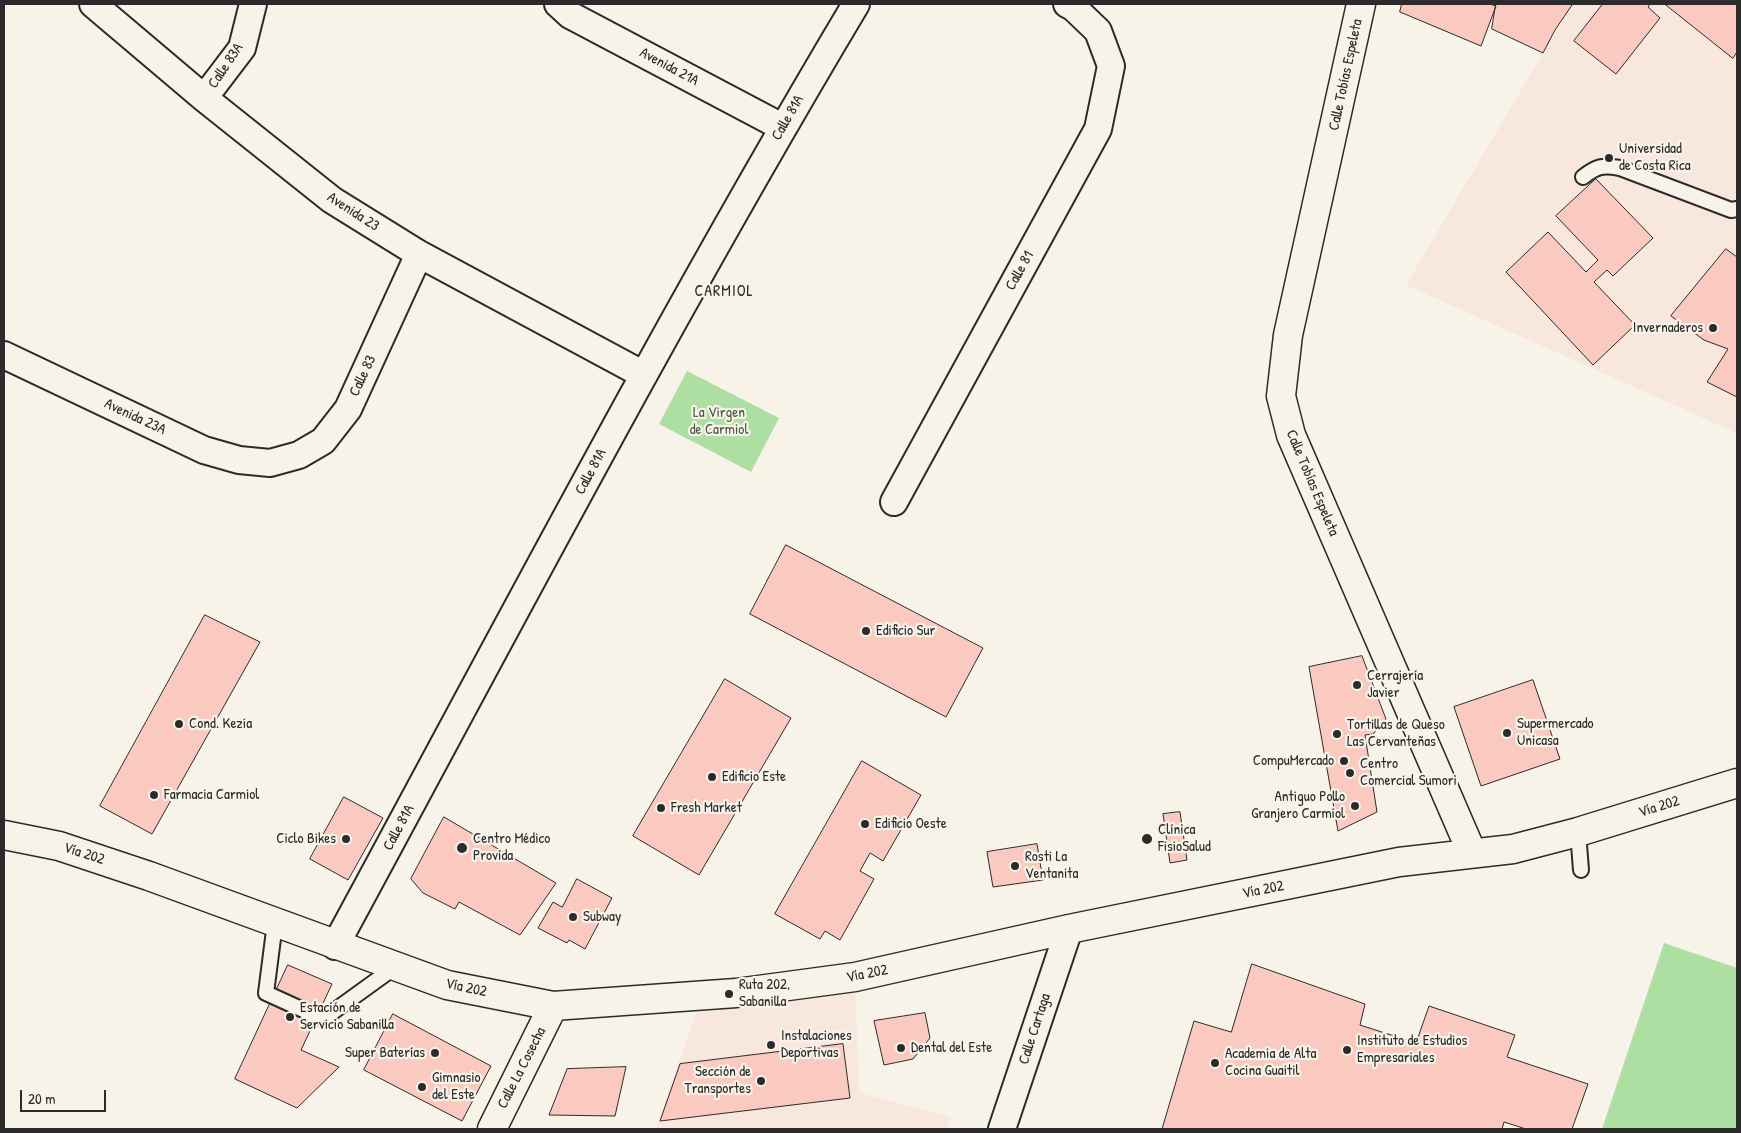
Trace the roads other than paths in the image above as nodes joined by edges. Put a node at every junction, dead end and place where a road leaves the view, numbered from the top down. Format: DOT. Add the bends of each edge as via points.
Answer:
graph roads {
  1 [pos="93,4"];
  2 [pos="253,4"];
  3 [pos="558,4"];
  4 [pos="856,4"];
  5 [pos="1067,4"];
  6 [pos="1361,4"];
  7 [pos="204,98"];
  8 [pos="782,127"];
  9 [pos="1583,177"];
  10 [pos="1737,209"];
  11 [pos="419,254"];
  12 [pos="4,355"];
  13 [pos="644,375"];
  14 [pos="270,463"];
  15 [pos="894,502"];
  16 [pos="1737,783"];
  17 [pos="1578,832"];
  18 [pos="4,835"];
  19 [pos="1472,853"];
  20 [pos="1580,870"];
  21 [pos="275,923"];
  22 [pos="1069,930"];
  23 [pos="335,946"];
  24 [pos="395,967"];
  25 [pos="553,1006"];
  26 [pos="492,1129"];
  27 [pos="1002,1129"];
  1 -- 7 [label="street, Avenida 23"];
  2 -- 7 [label="street, Calle 83A" via="242,48"];
  3 -- 8 [label="street, Avenida 21A" via="570,15"];
  4 -- 8 [label="street, Calle 81A"];
  5 -- 15 [label="street, Calle 81" via="1098,31 1111,66 1098,129"];
  6 -- 19 [label="main road, Calle Tobías Espeleta" via="1288,335 1281,396 1291,435"];
  7 -- 11 [label="street, Avenida 23" via="332,200"];
  8 -- 13 [label="street, Calle 81A"];
  9 -- 10 [label="lane" via="1593,168 1620,168 1731,210"];
  11 -- 13 [label="street, Avenida 23"];
  11 -- 14 [label="street, Calle 83" via="348,409 323,441 299,455"];
  12 -- 14 [label="street, Avenida 23A" via="204,450 240,460"];
  13 -- 23 [label="street, Calle 81A"];
  16 -- 17 [label="main road, Vía 202"];
  17 -- 19 [label="main road, Vía 202" via="1514,849"];
  17 -- 20 [label="lane"];
  18 -- 21 [label="main road, Vía 202" via="78,852"];
  19 -- 22 [label="main road, Vía 202" via="1399,862"];
  21 -- 23 [label="main road, Vía 202"];
  21 -- 24 [label="lane" via="266,993 323,1018"];
  22 -- 25 [label="main road, Vía 202" via="855,977 768,990"];
  22 -- 27 [label="street, Calle Cartaga"];
  23 -- 24 [label="main road, Vía 202"];
  24 -- 25 [label="main road, Vía 202" via="447,985"];
  25 -- 26 [label="main road, Calle La Cosecha"];
}
